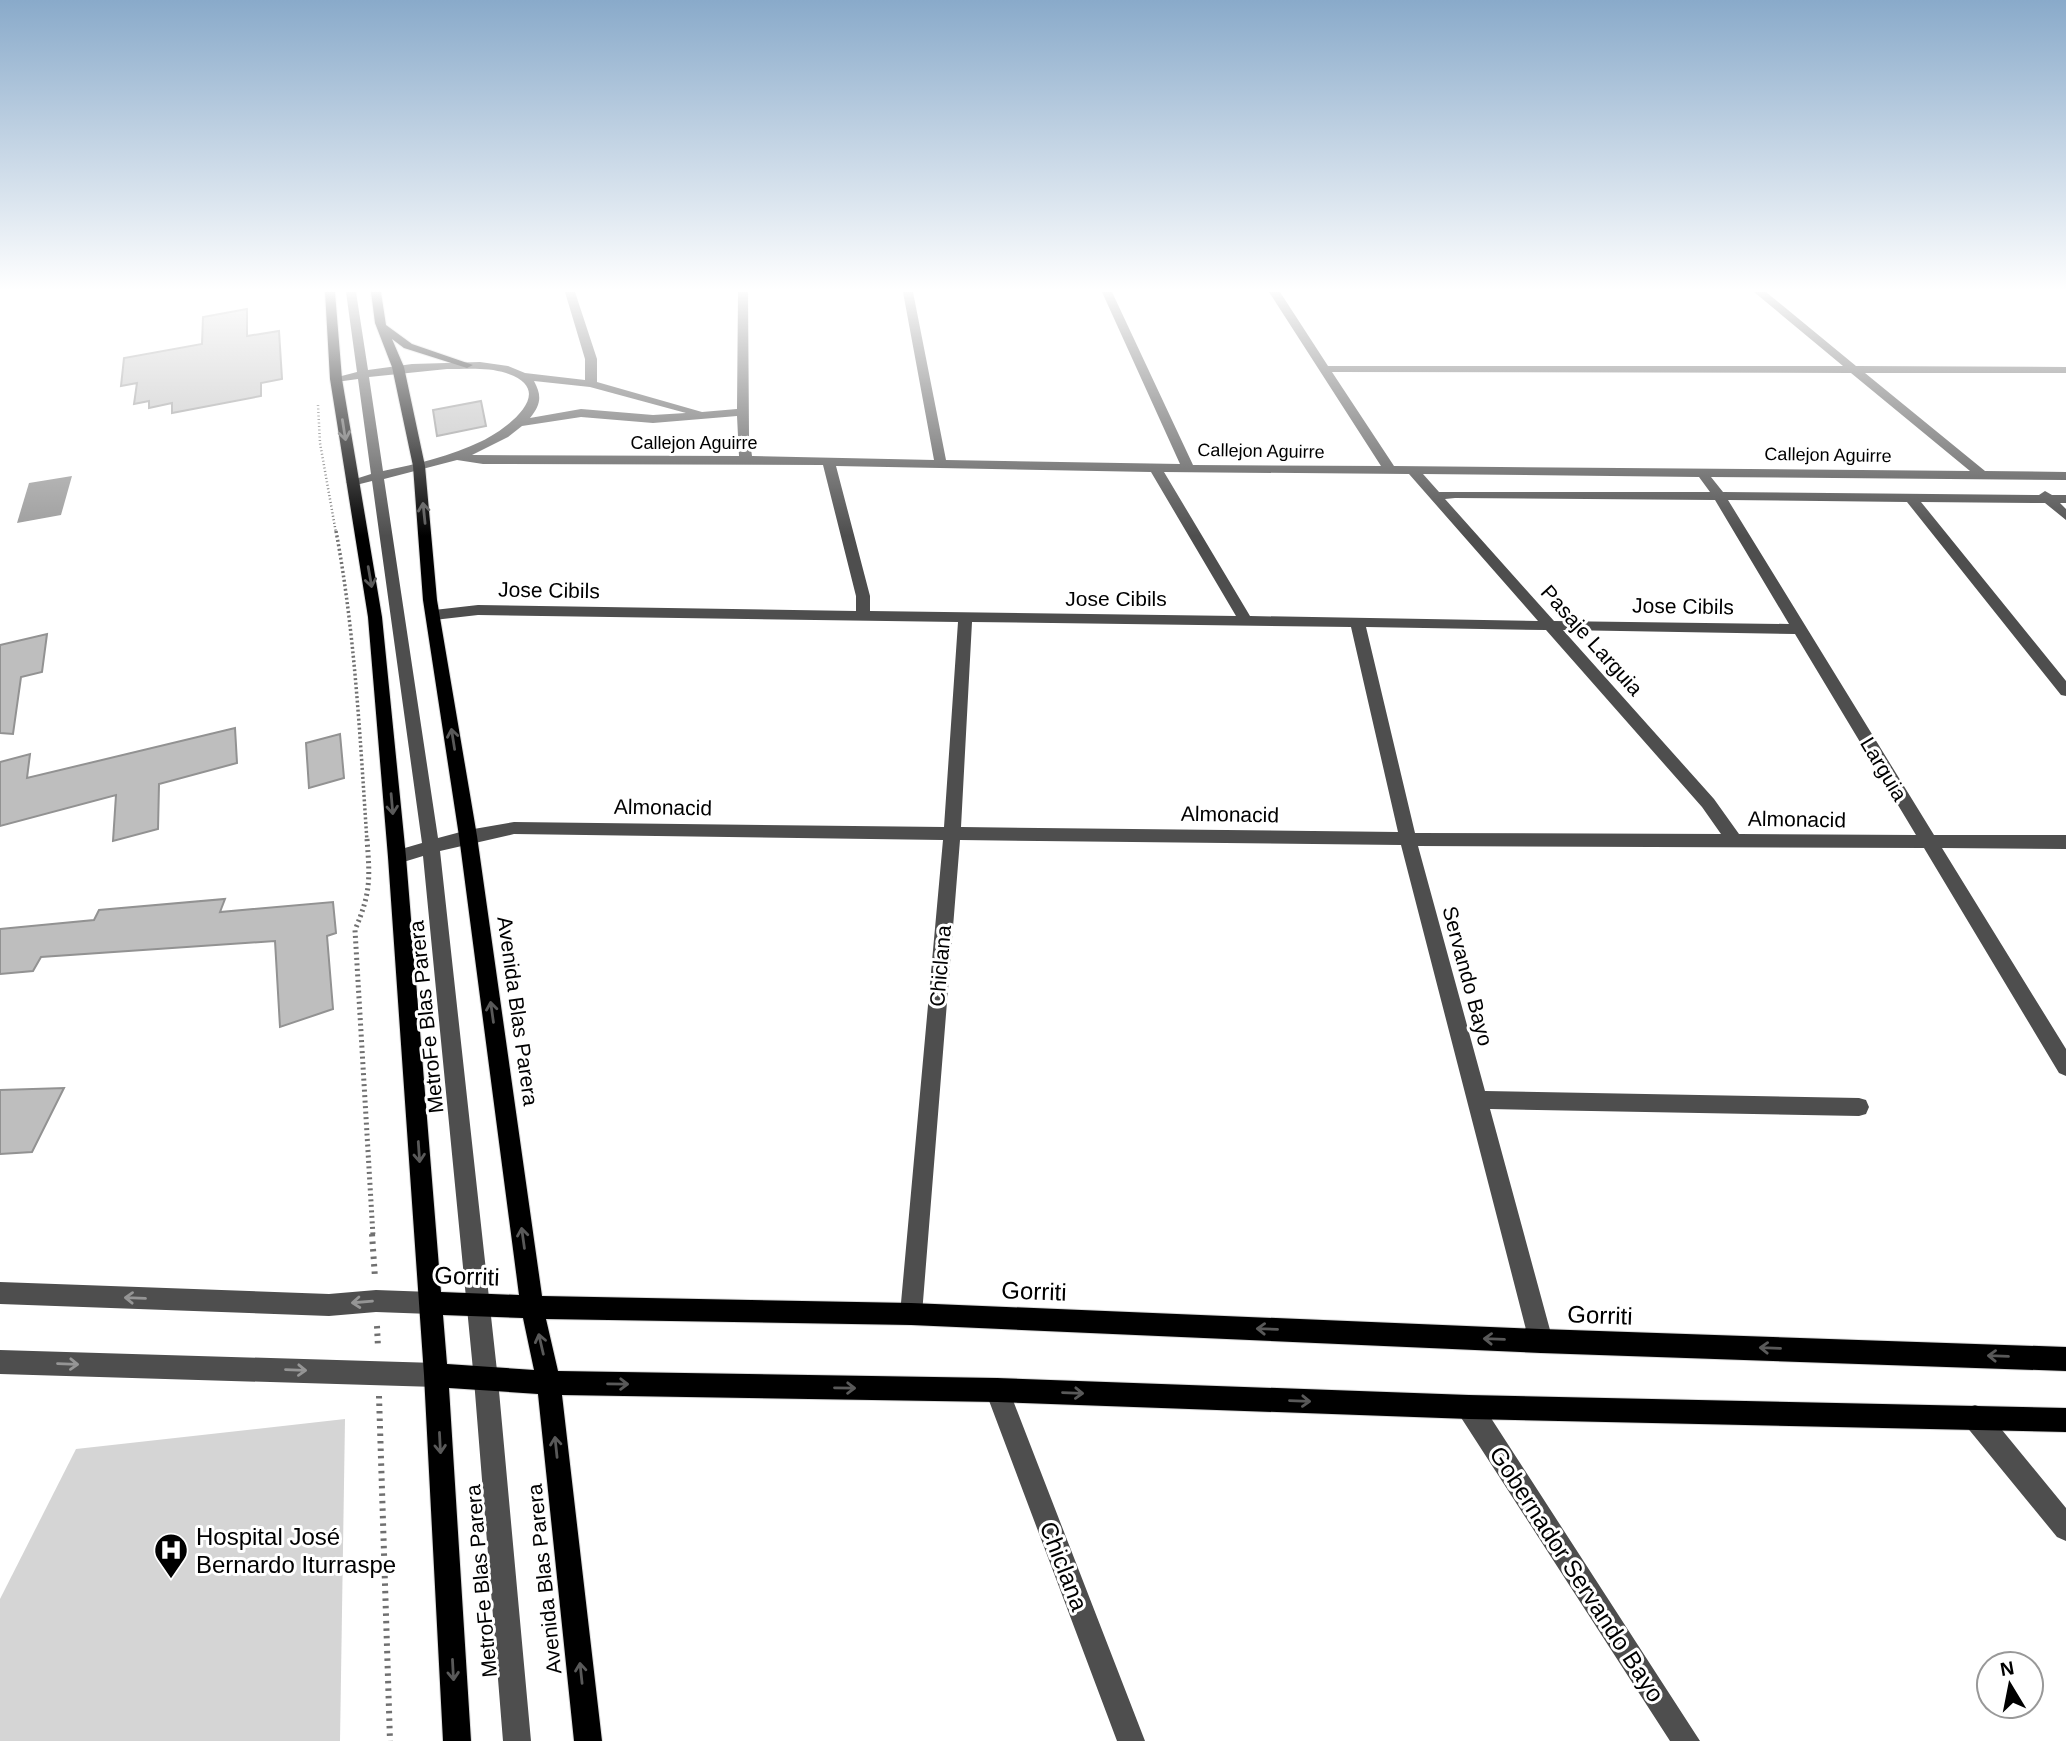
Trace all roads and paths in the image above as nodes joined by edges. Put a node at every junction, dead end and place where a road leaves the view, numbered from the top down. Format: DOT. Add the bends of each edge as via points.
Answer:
graph roads {
  1 [pos="336,373"];
  2 [pos="366,373"];
  3 [pos="399,373"];
  4 [pos="517,373"];
  5 [pos="591,373"];
  6 [pos="743,373"];
  7 [pos="924,373"];
  8 [pos="1144,373"];
  9 [pos="1326,373"];
  10 [pos="1856,373"];
  11 [pos="361,374"];
  12 [pos="525,376"];
  13 [pos="336,379"];
  14 [pos="591,384"];
  15 [pos="318,398"];
  16 [pos="743,412"];
  17 [pos="707,414"];
  18 [pos="520,423"];
  19 [pos="456,456"];
  20 [pos="746,460"];
  21 [pos="829,463"];
  22 [pos="941,464"];
  23 [pos="419,466"];
  24 [pos="1155,468"];
  25 [pos="1188,468"];
  26 [pos="1390,470"];
  27 [pos="1413,471"];
  28 [pos="1597,471"];
  29 [pos="1701,471"];
  30 [pos="1982,475"];
  31 [pos="2021,475"];
  32 [pos="378,476"];
  33 [pos="2066,476"];
  34 [pos="352,482"];
  35 [pos="1610,494"];
  36 [pos="1718,495"];
  37 [pos="1435,496"];
  38 [pos="1911,498"];
  39 [pos="2049,498"];
  40 [pos="2066,499"];
  41 [pos="2066,516"];
  42 [pos="433,615"];
  43 [pos="863,617"];
  44 [pos="965,618"];
  45 [pos="1245,620"];
  46 [pos="1357,622"];
  47 [pos="1552,625"];
  48 [pos="1798,629"];
  49 [pos="2066,691"];
  50 [pos="952,832"];
  51 [pos="468,836"];
  52 [pos="1408,839"];
  53 [pos="1735,841"];
  54 [pos="2066,842"];
  55 [pos="1929,843"];
  56 [pos="431,846"];
  57 [pos="397,857"];
  58 [pos="2066,1066"];
  59 [pos="1477,1100"];
  60 [pos="1859,1107"];
  61 [pos="0,1293"];
  62 [pos="376,1301"];
  63 [pos="431,1303"];
  64 [pos="478,1306"];
  65 [pos="532,1306"];
  66 [pos="911,1314"];
  67 [pos="1541,1341"];
  68 [pos="2066,1359"];
  69 [pos="0,1362"];
  70 [pos="378,1373"];
  71 [pos="436,1375"];
  72 [pos="486,1380"];
  73 [pos="549,1383"];
  74 [pos="997,1390"];
  75 [pos="1469,1407"];
  76 [pos="1975,1418"];
  77 [pos="2066,1420"];
  78 [pos="2066,1528"];
  79 [pos="390,1741"];
  80 [pos="457,1741"];
  81 [pos="517,1741"];
  82 [pos="588,1741"];
  83 [pos="1131,1741"];
  84 [pos="1686,1741"];
  1 -- 13 [label="main road"];
  2 -- 11 [label="street, Callejon Aguirre"];
  3 -- 23 [label="main road, Avenida Blas Parera"];
  4 -- 12 [label="street, Callejon Aguirre"];
  5 -- 14 [label="street"];
  6 -- 16 [label="street"];
  7 -- 22 [label="street"];
  8 -- 25 [label="street"];
  9 -- 26 [label="street"];
  10 -- 30 [label="street"];
  11 -- 13 [label="street, Callejon Aguirre"];
  11 -- 32 [label="street, MetroFe Blas Parera"];
  12 -- 14 [label="street, Callejon Aguirre"];
  12 -- 18 [label="street" via="535,394"];
  13 -- 34 [label="main road, one-way"];
  14 -- 17 [label="street, Callejon Aguirre"];
  15 -- 62 [label="path" via="320,443 343,569 370,886 355,930"];
  16 -- 17 [label="street, Callejon Aguirre"];
  16 -- 20 [label="street"];
  17 -- 18 [label="street, Callejon Aguirre" via="653,419 581,413"];
  18 -- 19 [label="street, Callejon Aguirre" via="486,445"];
  19 -- 20 [label="street, Callejon Aguirre" via="483,460"];
  19 -- 23 [label="street, Callejon Aguirre"];
  20 -- 21 [label="street, Callejon Aguirre"];
  21 -- 22 [label="street, Callejon Aguirre"];
  21 -- 43 [label="street" via="863,596"];
  22 -- 24 [label="street, Callejon Aguirre"];
  23 -- 32 [label="street, Callejon Aguirre"];
  42 -- 23 [label="main road, Avenida Blas Parera, one-way"];
  24 -- 25 [label="street, Callejon Aguirre"];
  24 -- 45 [label="street"];
  25 -- 26 [label="street, Callejon Aguirre"];
  26 -- 27 [label="street, Callejon Aguirre"];
  27 -- 28 [label="street, Callejon Aguirre"];
  27 -- 37 [label="street, Pasaje Larguia"];
  28 -- 29 [label="street, Callejon Aguirre"];
  28 -- 35 [label="street"];
  29 -- 30 [label="street, Callejon Aguirre"];
  29 -- 36 [label="street, Larguia"];
  30 -- 31 [label="street, Callejon Aguirre"];
  31 -- 33 [label="street, Callejon Aguirre"];
  31 -- 39 [label="street"];
  32 -- 34 [label="street, Callejon Aguirre"];
  32 -- 56 [label="street, MetroFe Blas Parera"];
  34 -- 57 [label="main road, one-way" via="375,617"];
  35 -- 36 [label="street, Callejon Aguirre"];
  35 -- 37 [label="street, Callejon Aguirre"];
  36 -- 38 [label="street, Callejon Aguirre"];
  36 -- 48 [label="street, Larguia"];
  37 -- 47 [label="street, Pasaje Larguia"];
  38 -- 39 [label="street, Callejon Aguirre"];
  38 -- 49 [label="street"];
  39 -- 40 [label="street, Callejon Aguirre"];
  39 -- 41 [label="street"];
  42 -- 43 [label="street, Jose Cibils" via="478,610"];
  51 -- 42 [label="main road, Avenida Blas Parera, one-way"];
  43 -- 44 [label="street, Jose Cibils"];
  44 -- 45 [label="street, Jose Cibils"];
  44 -- 50 [label="street, Chiclana"];
  45 -- 46 [label="street, Jose Cibils"];
  46 -- 47 [label="street, Jose Cibils"];
  46 -- 52 [label="street, Servando Bayo"];
  47 -- 48 [label="street, Jose Cibils"];
  47 -- 53 [label="street, Pasaje Larguia" via="1708,803"];
  48 -- 55 [label="street, Larguia"];
  50 -- 51 [label="street, Almonacid" via="514,828"];
  50 -- 52 [label="street, Almonacid"];
  50 -- 66 [label="street, Chiclana"];
  51 -- 56 [label="street, Almonacid"];
  65 -- 51 [label="main road, Avenida Blas Parera, one-way"];
  52 -- 53 [label="street, Almonacid"];
  52 -- 59 [label="street, Servando Bayo"];
  53 -- 55 [label="street, Almonacid"];
  54 -- 55 [label="street, Almonacid"];
  55 -- 58 [label="street, Larguia"];
  56 -- 57 [label="street, Almonacid"];
  56 -- 64 [label="street, MetroFe Blas Parera"];
  57 -- 63 [label="main road, one-way"];
  59 -- 60 [label="street"];
  59 -- 67 [label="street, Servando Bayo"];
  62 -- 61 [label="street, Gorriti, one-way" via="329,1305"];
  62 -- 63 [label="street, Gorriti"];
  62 -- 70 [label="path"];
  63 -- 64 [label="main road, Gorriti"];
  63 -- 71 [label="main road"];
  64 -- 65 [label="main road, Gorriti"];
  64 -- 72 [label="street, MetroFe Blas Parera"];
  65 -- 66 [label="main road, Gorriti"];
  73 -- 65 [label="main road, Avenida Blas Parera, one-way"];
  67 -- 66 [label="main road, Gorriti, one-way"];
  68 -- 67 [label="main road, Gorriti, one-way"];
  69 -- 70 [label="street, one-way"];
  70 -- 71 [label="street"];
  70 -- 79 [label="path"];
  71 -- 72 [label="main road"];
  71 -- 80 [label="main road, one-way"];
  72 -- 73 [label="main road"];
  72 -- 81 [label="street, MetroFe Blas Parera"];
  73 -- 74 [label="main road, one-way"];
  82 -- 73 [label="main road, Avenida Blas Parera, one-way"];
  74 -- 75 [label="main road, one-way"];
  74 -- 83 [label="street, Chiclana"];
  75 -- 76 [label="main road"];
  75 -- 84 [label="street, Gobernador Servando Bayo"];
  76 -- 77 [label="main road"];
  76 -- 78 [label="street"];
}
